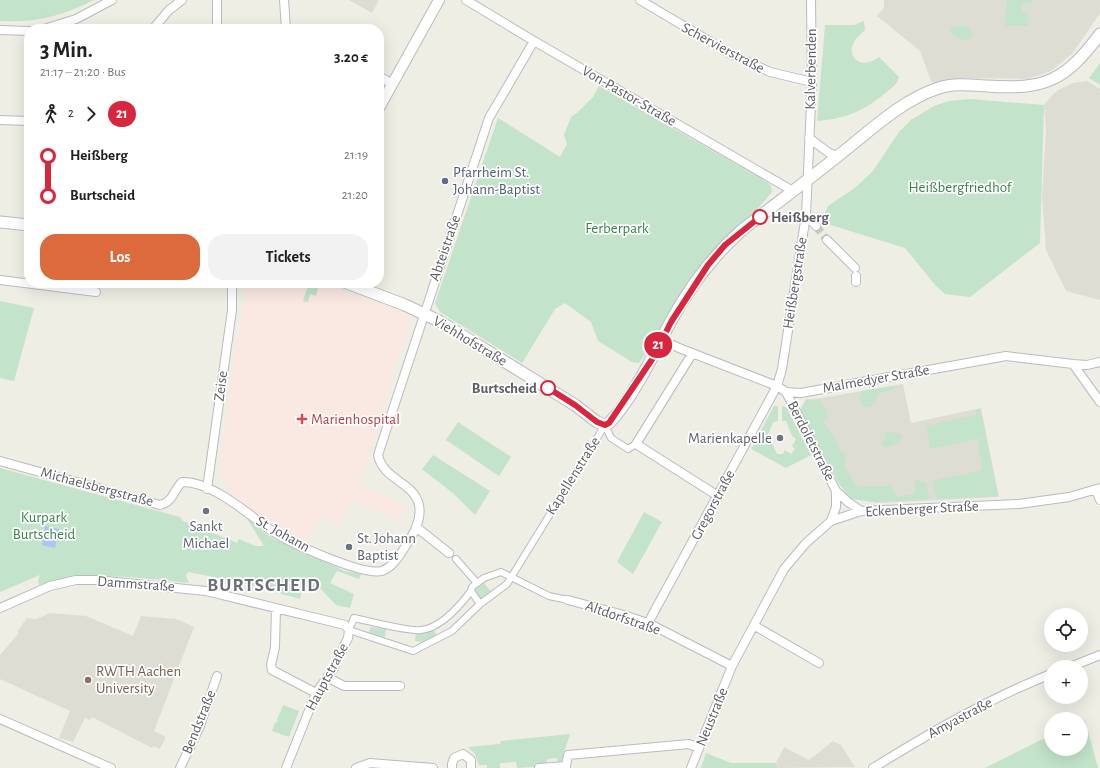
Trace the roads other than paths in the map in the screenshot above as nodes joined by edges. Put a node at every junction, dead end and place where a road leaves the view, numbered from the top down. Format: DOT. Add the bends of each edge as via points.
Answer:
graph roads {
  1 [pos="112,0"];
  2 [pos="182,0"];
  3 [pos="217,0"];
  4 [pos="284,0"];
  5 [pos="439,0"];
  6 [pos="466,0"];
  7 [pos="640,0"];
  8 [pos="811,0"];
  9 [pos="60,24"];
  10 [pos="157,24"];
  11 [pos="217,24"];
  12 [pos="286,24"];
  13 [pos="0,30"];
  14 [pos="24,31"];
  15 [pos="1100,34"];
  16 [pos="534,41"];
  17 [pos="384,79"];
  18 [pos="812,82"];
  19 [pos="392,84"];
  20 [pos="384,99"];
  21 [pos="0,120"];
  22 [pos="24,121"];
  23 [pos="809,138"];
  24 [pos="839,156"];
  25 [pos="808,180"];
  26 [pos="793,191"];
  27 [pos="806,215"];
  28 [pos="0,222"];
  29 [pos="24,224"];
  30 [pos="816,226"];
  31 [pos="827,240"];
  32 [pos="856,275"];
  33 [pos="0,280"];
  34 [pos="24,282"];
  35 [pos="70,288"];
  36 [pos="232,288"];
  37 [pos="360,288"];
  38 [pos="96,292"];
  39 [pos="423,313"];
  40 [pos="661,339"];
  41 [pos="692,354"];
  42 [pos="1100,362"];
  43 [pos="1073,364"];
  44 [pos="777,386"];
  45 [pos="786,392"];
  46 [pos="1100,402"];
  47 [pos="605,425"];
  48 [pos="636,444"];
  49 [pos="0,461"];
  50 [pos="208,489"];
  51 [pos="1098,489"];
  52 [pos="836,491"];
  53 [pos="718,496"];
  54 [pos="1100,500"];
  55 [pos="861,511"];
  56 [pos="831,521"];
  57 [pos="416,527"];
  58 [pos="449,553"];
  59 [pos="456,559"];
  60 [pos="511,578"];
  61 [pos="477,583"];
  62 [pos="471,591"];
  63 [pos="568,600"];
  64 [pos="480,604"];
  65 [pos="0,608"];
  66 [pos="276,608"];
  67 [pos="648,623"];
  68 [pos="755,626"];
  69 [pos="349,630"];
  70 [pos="1100,655"];
  71 [pos="1088,660"];
  72 [pos="819,663"];
  73 [pos="732,666"];
  74 [pos="217,676"];
  75 [pos="328,677"];
  76 [pos="1044,677"];
  77 [pos="400,686"];
  78 [pos="316,692"];
  79 [pos="0,719"];
  80 [pos="699,748"];
  81 [pos="566,767"];
  82 [pos="111,768"];
  83 [pos="180,768"];
  84 [pos="286,768"];
  85 [pos="356,768"];
  86 [pos="433,768"];
  87 [pos="449,768"];
  88 [pos="471,768"];
  89 [pos="539,768"];
  90 [pos="691,768"];
  91 [pos="873,768"];
  1 -- 9 [label="street" via="76,19"];
  2 -- 10 [label="street"];
  3 -- 11 [label="street"];
  4 -- 12 [label="street"];
  5 -- 19 [label="street"];
  6 -- 16 [label="street, Von-Pastor-Straße"];
  7 -- 18 [label="street, Schervierstraße" via="731,54 770,72"];
  8 -- 18 [label="street, Kalverbenden"];
  13 -- 14 [label="street"];
  15 -- 24 [label="main road, Kapellenstraße" via="1083,56 1058,77 1027,87 961,84 939,88 898,110"];
  16 -- 26 [label="street, Von-Pastor-Straße"];
  16 -- 39 [label="street, Abteistraße" via="489,118"];
  17 -- 19 [label="street"];
  18 -- 23 [label="street, Kalverbenden"];
  19 -- 20 [label="street"];
  21 -- 22 [label="street"];
  23 -- 24 [label="street" via="829,153"];
  23 -- 25 [label="street, Kalverbenden"];
  24 -- 25 [label="main road, Kapellenstraße"];
  25 -- 26 [label="main road, Kapellenstraße"];
  25 -- 27 [label="street, Heißbergstraße"];
  26 -- 40 [label="main road, Kapellenstraße" via="742,230 718,253 699,278"];
  27 -- 30 [label="street"];
  27 -- 44 [label="street, Heißbergstraße" via="782,369"];
  28 -- 29 [label="main road"];
  31 -- 32 [label="street"];
  33 -- 34 [label="street"];
  35 -- 38 [label="street"];
  36 -- 50 [label="street, Zeise" via="232,310"];
  37 -- 39 [label="main road, Viehhofstraße"];
  39 -- 47 [label="main road, Viehhofstraße"];
  39 -- 57 [label="street, Abteistraße" via="378,455 379,463 384,470 415,494 419,505"];
  40 -- 41 [label="street"];
  40 -- 47 [label="main road, Kapellenstraße" via="653,358 613,419"];
  41 -- 44 [label="street"];
  41 -- 48 [label="street"];
  42 -- 43 [label="street, Malmedyer Straße" via="1087,365"];
  43 -- 45 [label="street, Malmedyer Straße" via="1006,356 801,393"];
  43 -- 46 [label="street"];
  44 -- 45 [label="street"];
  44 -- 53 [label="street, Gregorstraße"];
  45 -- 52 [label="street, Berdoletstraße"];
  47 -- 48 [label="street" via="611,438 628,449"];
  47 -- 60 [label="street, Kapellenstraße"];
  48 -- 53 [label="street"];
  49 -- 50 [label="street, Michaelsbergstraße" via="160,504 171,499 182,482 190,482"];
  50 -- 57 [label="street, St. Johann" via="224,497 274,532 343,564 374,572 390,567 399,558"];
  51 -- 54 [label="street"];
  51 -- 55 [label="street, Eckenberger Straße" via="1069,497 1019,504"];
  52 -- 55 [label="street, Berdoletstraße"];
  52 -- 56 [label="street, Berdoletstraße" via="836,507"];
  53 -- 67 [label="street, Gregorstraße"];
  55 -- 56 [label="street, Eckenberger Straße"];
  56 -- 68 [label="street, Eckenberger Straße" via="806,543 784,569"];
  57 -- 58 [label="street"];
  59 -- 61 [label="street"];
  60 -- 61 [label="street, Altdorfstraße" via="501,572"];
  60 -- 63 [label="street, Altdorfstraße" via="549,596"];
  60 -- 64 [label="street, Kapellenstraße" via="507,584"];
  61 -- 62 [label="street"];
  62 -- 64 [label="street"];
  62 -- 69 [label="street" via="461,604 434,627 420,630 354,618"];
  63 -- 67 [label="street, Altdorfstraße"];
  64 -- 69 [label="street, Kapellenstraße" via="452,631 413,652"];
  65 -- 66 [label="street, Dammstraße" via="50,586 76,580 96,580 206,591"];
  66 -- 69 [label="street, Dammstraße" via="345,625"];
  66 -- 78 [label="street" via="272,670"];
  67 -- 73 [label="street, Altdorfstraße"];
  68 -- 72 [label="street"];
  68 -- 73 [label="street, Eckenberger Straße"];
  69 -- 75 [label="street, Hauptstraße" via="348,638"];
  70 -- 71 [label="street"];
  73 -- 80 [label="street, Neustraße"];
  74 -- 83 [label="street, Bendstraße" via="200,726"];
  75 -- 77 [label="street" via="344,686"];
  75 -- 78 [label="street, Hauptstraße"];
  76 -- 91 [label="street, Amyastraße" via="981,705"];
  78 -- 84 [label="street, Hauptstraße"];
  79 -- 82 [label="street"];
  80 -- 81 [label="street" via="689,744 568,755"];
  80 -- 90 [label="street, Neustraße"];
  81 -- 89 [label="street"];
  85 -- 86 [label="street" via="370,763"];
  87 -- 88 [label="street" via="454,758 463,754 471,760"];
}
